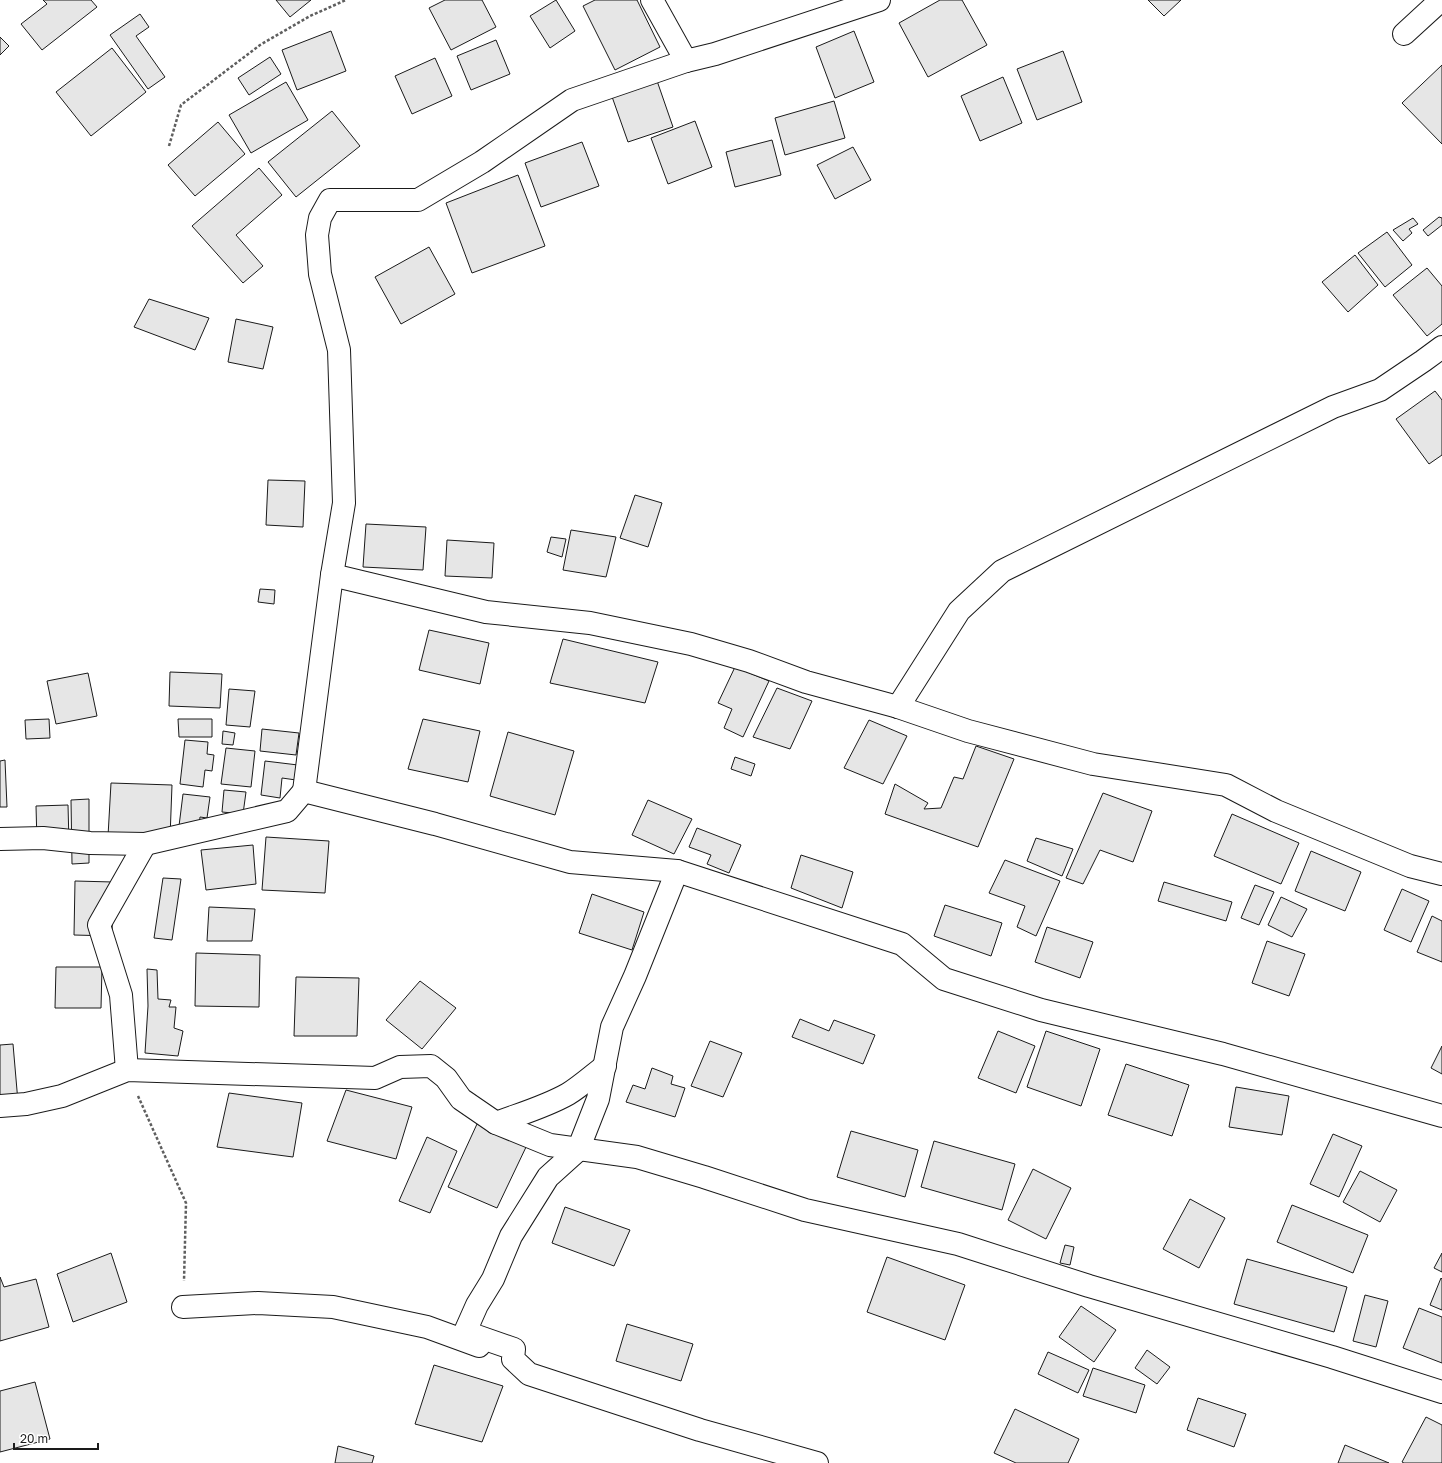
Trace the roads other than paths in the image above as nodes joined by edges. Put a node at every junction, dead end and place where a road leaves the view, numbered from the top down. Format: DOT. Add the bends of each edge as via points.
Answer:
graph roads {
  1 [pos="652,0"];
  2 [pos="879,0"];
  3 [pos="1441,0"];
  4 [pos="1404,34"];
  5 [pos="686,61"];
  6 [pos="1442,347"];
  7 [pos="332,575"];
  8 [pos="898,707"];
  9 [pos="304,791"];
  10 [pos="0,839"];
  11 [pos="145,844"];
  12 [pos="677,871"];
  13 [pos="1442,874"];
  14 [pos="605,1066"];
  15 [pos="127,1070"];
  16 [pos="0,1106"];
  17 [pos="1442,1116"];
  18 [pos="496,1123"];
  19 [pos="578,1150"];
  20 [pos="183,1307"];
  21 [pos="513,1359"];
  22 [pos="1442,1392"];
  23 [pos="817,1463"];
  1 -- 5 [label="street"];
  2 -- 5 [label="street" via="715,54"];
  3 -- 4 [label="street"];
  5 -- 7 [label="street" via="572,100 482,162 418,200 330,200 320,218 317,235 320,274 339,350 344,503"];
  6 -- 8 [label="street" via="1380,390 1333,406 1002,571 959,611"];
  7 -- 8 [label="street" via="486,612 590,623 691,644 806,682"];
  7 -- 9 [label="street"];
  8 -- 13 [label="street" via="968,731 1093,764 1226,785 1284,814 1410,866"];
  9 -- 11 [label="street" via="287,811"];
  9 -- 12 [label="street" via="570,862"];
  10 -- 11 [label="street" via="43,838 90,843"];
  11 -- 15 [label="street" via="99,925 122,995"];
  12 -- 14 [label="street" via="612,1027"];
  12 -- 17 [label="street" via="902,944 944,979 1041,1010 1223,1054"];
  14 -- 18 [label="street" via="551,1102"];
  14 -- 19 [label="street" via="598,1099"];
  15 -- 16 [label="street" via="62,1096 26,1104"];
  15 -- 18 [label="street" via="375,1078 400,1067 431,1066 446,1078 461,1099"];
  18 -- 19 [label="street" via="550,1145"];
  19 -- 21 [label="street" via="548,1177 511,1236 493,1279 477,1305 465,1332 514,1349"];
  19 -- 22 [label="street" via="637,1158 805,1210 958,1244"];
  20 -- 21 [label="street" via="258,1303 333,1307 427,1328"];
  21 -- 23 [label="street" via="529,1374 550,1382 700,1430"];
}
